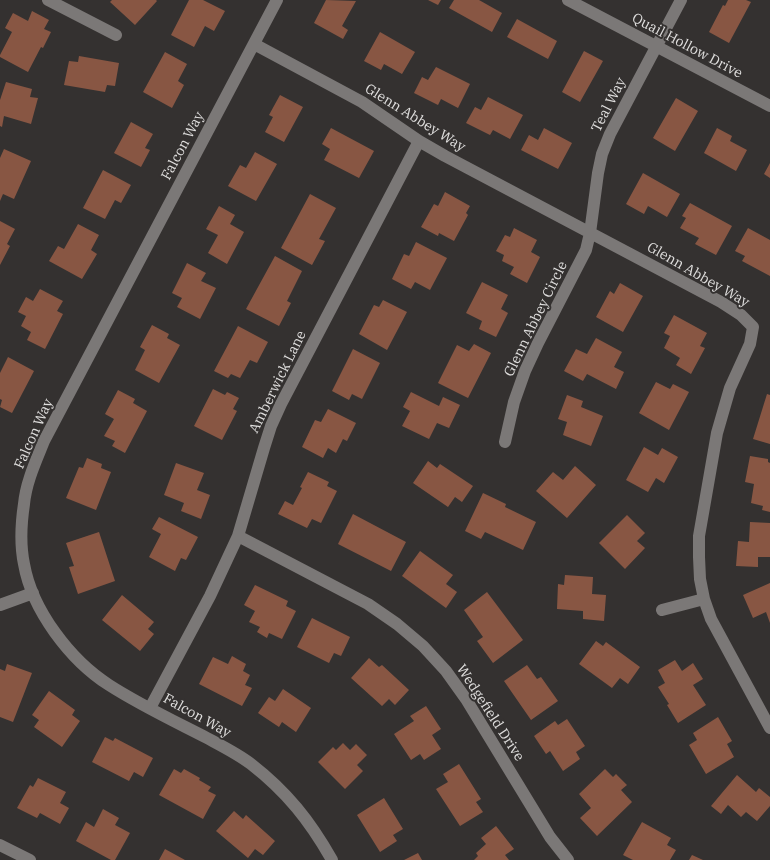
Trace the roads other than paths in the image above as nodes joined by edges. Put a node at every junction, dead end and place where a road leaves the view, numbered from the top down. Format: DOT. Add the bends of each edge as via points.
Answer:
graph roads {
  1 [pos="48,0"];
  2 [pos="277,0"];
  3 [pos="568,0"];
  4 [pos="682,0"];
  5 [pos="116,35"];
  6 [pos="254,44"];
  7 [pos="657,47"];
  8 [pos="770,106"];
  9 [pos="420,141"];
  10 [pos="590,233"];
  11 [pos="505,442"];
  12 [pos="238,536"];
  13 [pos="33,593"];
  14 [pos="704,599"];
  15 [pos="0,605"];
  16 [pos="662,610"];
  17 [pos="150,708"];
  18 [pos="770,728"];
  19 [pos="0,845"];
  20 [pos="29,860"];
  21 [pos="332,860"];
  22 [pos="568,860"];
  1 -- 5 [label="street"];
  2 -- 6 [label="street, Falcon Way"];
  3 -- 7 [label="street, Quail Hollow Drive"];
  4 -- 7 [label="street, Teal Way"];
  6 -- 9 [label="street, Glenn Abbey Way" via="362,102"];
  6 -- 13 [label="street, Falcon Way" via="44,441 24,503 21,534 24,564"];
  7 -- 8 [label="street, Quail Hollow Drive"];
  7 -- 10 [label="street, Teal Way" via="610,134 602,154"];
  9 -- 10 [label="street, Glenn Abbey Way"];
  9 -- 12 [label="street, Amberwick Lane" via="281,404 271,426"];
  10 -- 11 [label="street, Glenn Abbey Circle" via="586,250 525,371 514,402"];
  10 -- 14 [label="street, Glenn Abbey Way" via="721,302 741,315 753,327 750,344 730,388 717,433 699,536 700,579"];
  12 -- 17 [label="street, Amberwick Lane" via="210,596"];
  12 -- 22 [label="street, Wedgefield Drive" via="368,604 423,646 466,698 550,837"];
  13 -- 15 [label="street"];
  13 -- 17 [label="street, Falcon Way" via="46,620 84,666 108,684"];
  14 -- 16 [label="street"];
  14 -- 18 [label="street, Glenn Abbey Way"];
  17 -- 21 [label="street, Falcon Way" via="250,763 275,784 302,813"];
  19 -- 20 [label="street"];
}
